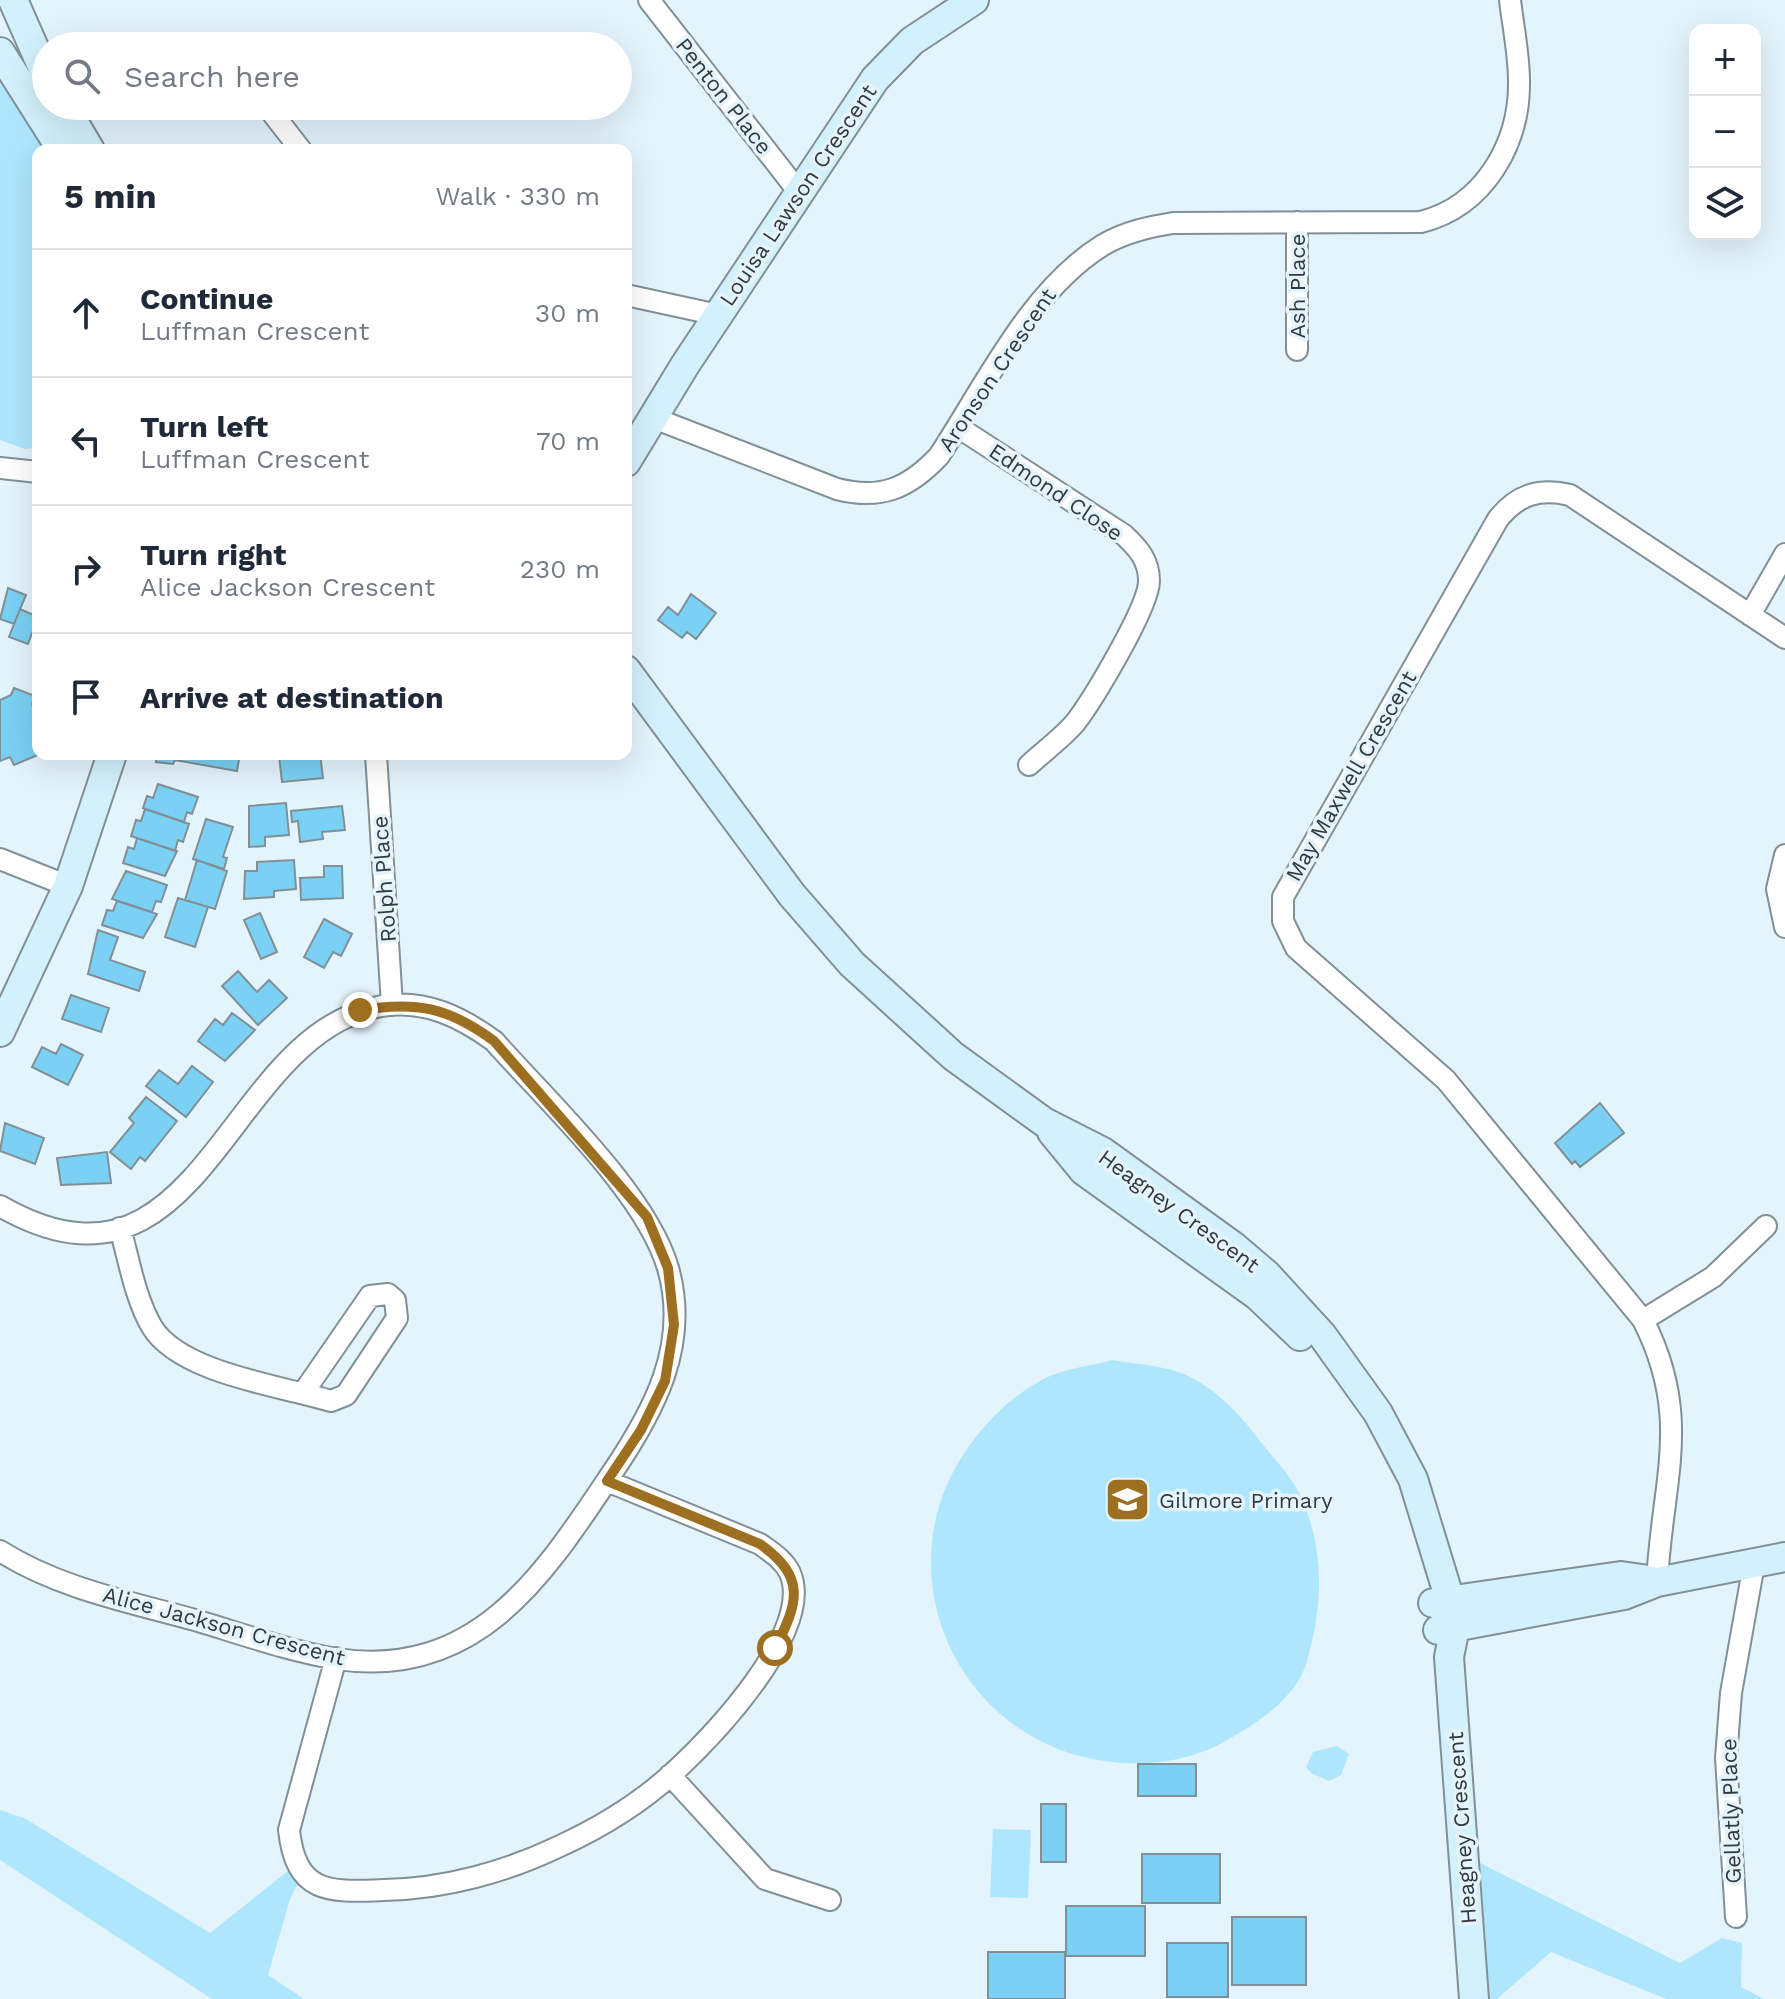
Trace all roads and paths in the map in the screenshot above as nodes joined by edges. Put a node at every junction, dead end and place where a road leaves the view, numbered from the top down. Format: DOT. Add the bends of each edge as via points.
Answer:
graph roads {
  1 [pos="13,0"];
  2 [pos="649,0"];
  3 [pos="974,0"];
  4 [pos="1510,0"];
  5 [pos="32,43"];
  6 [pos="0,52"];
  7 [pos="32,103"];
  8 [pos="43,120"];
  9 [pos="72,120"];
  10 [pos="278,120"];
  11 [pos="58,144"];
  12 [pos="86,144"];
  13 [pos="296,144"];
  14 [pos="798,191"];
  15 [pos="1297,222"];
  16 [pos="632,296"];
  17 [pos="718,315"];
  18 [pos="1297,350"];
  19 [pos="651,417"];
  20 [pos="958,427"];
  21 [pos="632,442"];
  22 [pos="632,451"];
  23 [pos="1785,554"];
  24 [pos="1750,615"];
  25 [pos="1785,638"];
  26 [pos="632,678"];
  27 [pos="110,760"];
  28 [pos="376,760"];
  29 [pos="1029,765"];
  30 [pos="1785,855"];
  31 [pos="0,859"];
  32 [pos="68,886"];
  33 [pos="1785,927"];
  34 [pos="392,1005"];
  35 [pos="0,1032"];
  36 [pos="0,1206"];
  37 [pos="1766,1226"];
  38 [pos="120,1228"];
  39 [pos="1643,1320"];
  40 [pos="303,1393"];
  41 [pos="607,1481"];
  42 [pos="0,1551"];
  43 [pos="1785,1557"];
  44 [pos="1754,1564"];
  45 [pos="1657,1582"];
  46 [pos="1444,1615"];
  47 [pos="336,1658"];
  48 [pos="670,1775"];
  49 [pos="830,1900"];
  50 [pos="1736,1917"];
  51 [pos="1474,1999"];
  1 -- 5 [label="street"];
  2 -- 14 [label="street, Penton Place"];
  3 -- 14 [label="street, Louisa Lawson Crescent" via="912,41 875,79"];
  4 -- 15 [label="street, Aronson Crescent" via="1519,80 1517,114 1502,155 1472,197 1421,222"];
  6 -- 7 [label="street"];
  8 -- 11 [label="street"];
  9 -- 12 [label="street"];
  10 -- 13 [label="street"];
  14 -- 17 [label="street, Louisa Lawson Crescent"];
  15 -- 18 [label="street, Ash Place"];
  15 -- 20 [label="street, Aronson Crescent" via="1173,223 1106,243 1076,264 1037,306"];
  16 -- 17 [label="street"];
  17 -- 19 [label="street, Louisa Lawson Crescent"];
  19 -- 20 [label="street, Aronson Crescent" via="861,495 898,489 920,476"];
  19 -- 21 [label="street, Louisa Lawson Crescent"];
  19 -- 22 [label="street, Louisa Lawson Crescent"];
  20 -- 29 [label="street, Edmond Close" via="1124,535 1140,549 1146,564 1149,580 1141,611 1075,722"];
  23 -- 24 [label="street"];
  24 -- 25 [label="street, May Maxwell Crescent"];
  24 -- 39 [label="street, May Maxwell Crescent" via="1570,495 1551,490 1522,497 1498,519 1283,897 1283,921 1296,948 1446,1080"];
  26 -- 46 [label="street, Heagney Crescent" via="792,895 852,964 918,1027 1044,1122 1103,1152 1233,1246 1396,1444 1413,1479"];
  27 -- 32 [label="street"];
  28 -- 34 [label="street, Rolph Place"];
  30 -- 33 [label="street" via="1777,889"];
  31 -- 32 [label="street"];
  32 -- 35 [label="street"];
  34 -- 38 [label="street, Alice Jackson Crescent" via="360,1010 301,1045 184,1190 147,1217"];
  34 -- 41 [label="street, Alice Jackson Crescent" via="438,1010 468,1022 494,1041 625,1190 655,1233 672,1287 673,1344 658,1398"];
  36 -- 38 [label="street, Alice Jackson Crescent" via="34,1224 68,1232"];
  37 -- 39 [label="street" via="1713,1277"];
  38 -- 40 [label="street" via="142,1305 169,1347 200,1364"];
  39 -- 45 [label="street, May Maxwell Crescent" via="1659,1352 1673,1424"];
  40 -- 40 [label="street" via="370,1296 388,1294 395,1300 397,1318 346,1395 331,1401"];
  41 -- 47 [label="street, Alice Jackson Crescent" via="540,1577 492,1621 417,1655"];
  41 -- 48 [label="street" via="760,1544 781,1560 794,1588 789,1621 752,1684"];
  42 -- 47 [label="street, Alice Jackson Crescent" via="62,1582"];
  43 -- 44 [label="street"];
  44 -- 45 [label="street"];
  44 -- 50 [label="street, Gellatly Place" via="1731,1693 1726,1758"];
  45 -- 46 [label="street" via="1624,1595"];
  46 -- 51 [label="street, Heagney Crescent"];
  47 -- 48 [label="street" via="289,1830 299,1868 319,1887 335,1892 406,1890 499,1870 582,1834"];
  48 -- 49 [label="street" via="765,1879"];
}
